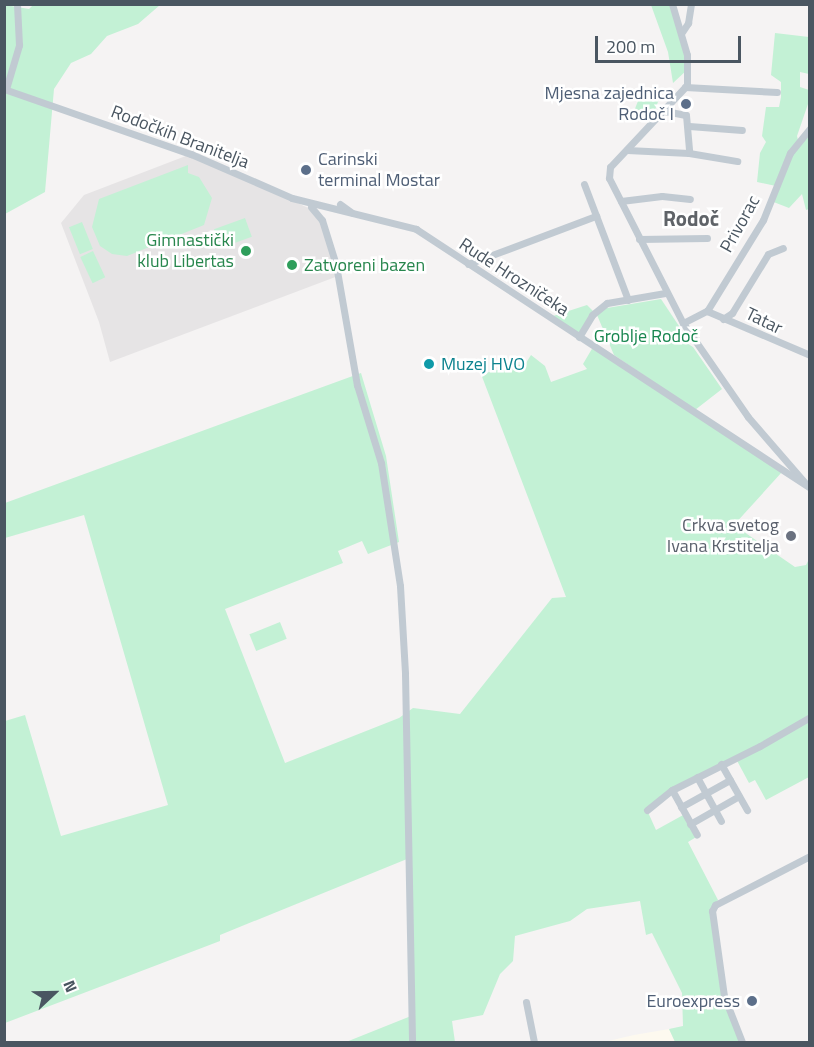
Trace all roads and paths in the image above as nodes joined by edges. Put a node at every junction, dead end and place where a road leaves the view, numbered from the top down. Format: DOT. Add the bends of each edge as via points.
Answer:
graph roads {
  1 [pos="17,4"];
  2 [pos="672,4"];
  3 [pos="691,4"];
  4 [pos="682,32"];
  5 [pos="685,87"];
  6 [pos="5,89"];
  7 [pos="777,92"];
  8 [pos="665,111"];
  9 [pos="689,126"];
  10 [pos="810,128"];
  11 [pos="742,130"];
  12 [pos="627,150"];
  13 [pos="689,153"];
  14 [pos="737,161"];
  15 [pos="584,184"];
  16 [pos="295,199"];
  17 [pos="690,199"];
  18 [pos="621,201"];
  19 [pos="340,204"];
  20 [pos="329,210"];
  21 [pos="344,213"];
  22 [pos="359,215"];
  23 [pos="596,216"];
  24 [pos="322,220"];
  25 [pos="327,233"];
  26 [pos="707,238"];
  27 [pos="639,239"];
  28 [pos="783,248"];
  29 [pos="468,264"];
  30 [pos="665,292"];
  31 [pos="628,300"];
  32 [pos="707,311"];
  33 [pos="723,319"];
  34 [pos="683,323"];
  35 [pos="579,337"];
  36 [pos="810,355"];
  37 [pos="810,488"];
  38 [pos="810,717"];
  39 [pos="721,764"];
  40 [pos="697,777"];
  41 [pos="730,780"];
  42 [pos="672,790"];
  43 [pos="706,793"];
  44 [pos="739,796"];
  45 [pos="681,807"];
  46 [pos="715,809"];
  47 [pos="647,810"];
  48 [pos="747,810"];
  49 [pos="721,821"];
  50 [pos="690,824"];
  51 [pos="697,835"];
  52 [pos="810,856"];
  53 [pos="526,1002"];
  54 [pos="412,1042"];
  55 [pos="534,1042"];
  56 [pos="742,1042"];
  1 -- 6 [label="street" via="18,52"];
  2 -- 4 [label="street"];
  3 -- 4 [label="street"];
  4 -- 5 [label="street" via="689,70"];
  5 -- 7 [label="street"];
  5 -- 8 [label="street"];
  6 -- 16 [label="street, Rodočkih Branitelja" via="191,154"];
  8 -- 9 [label="street" via="684,114"];
  8 -- 12 [label="street"];
  9 -- 11 [label="street"];
  9 -- 13 [label="street"];
  10 -- 32 [label="street, Privorac" via="790,153 763,220"];
  12 -- 13 [label="street"];
  12 -- 18 [label="street" via="608,170"];
  13 -- 14 [label="street"];
  15 -- 23 [label="street"];
  16 -- 20 [label="street, Rodočkih Branitelja"];
  16 -- 24 [label="street" via="314,209"];
  17 -- 18 [label="street" via="662,196"];
  18 -- 27 [label="street"];
  19 -- 22 [label="street"];
  20 -- 21 [label="street, Rodočkih Branitelja"];
  20 -- 24 [label="street"];
  20 -- 25 [label="street"];
  21 -- 22 [label="street, Rude Hrozničeka"];
  22 -- 29 [label="street, Rude Hrozničeka" via="406,224"];
  23 -- 29 [label="street"];
  23 -- 31 [label="street"];
  24 -- 25 [label="street"];
  25 -- 54 [label="street" via="357,386 381,464 403,619"];
  26 -- 27 [label="street"];
  27 -- 30 [label="street"];
  28 -- 33 [label="street" via="768,254 732,313"];
  29 -- 35 [label="street, Rude Hrozničeka"];
  30 -- 31 [label="street"];
  30 -- 34 [label="street"];
  31 -- 35 [label="street" via="598,307"];
  32 -- 33 [label="street, Tatar"];
  32 -- 34 [label="street"];
  33 -- 36 [label="street, Tatar"];
  34 -- 37 [label="street" via="748,417"];
  35 -- 37 [label="street, Rude Hrozničeka"];
  38 -- 39 [label="street"];
  39 -- 40 [label="street"];
  39 -- 41 [label="street"];
  40 -- 42 [label="street"];
  40 -- 43 [label="street"];
  41 -- 43 [label="street"];
  41 -- 44 [label="street"];
  42 -- 45 [label="street"];
  42 -- 47 [label="street"];
  43 -- 45 [label="street"];
  43 -- 46 [label="street"];
  44 -- 46 [label="street"];
  44 -- 48 [label="street"];
  45 -- 50 [label="street"];
  46 -- 49 [label="street"];
  46 -- 50 [label="street"];
  50 -- 51 [label="street"];
  52 -- 56 [label="street" via="715,905 712,911 724,996"];
  53 -- 55 [label="street"];
}
